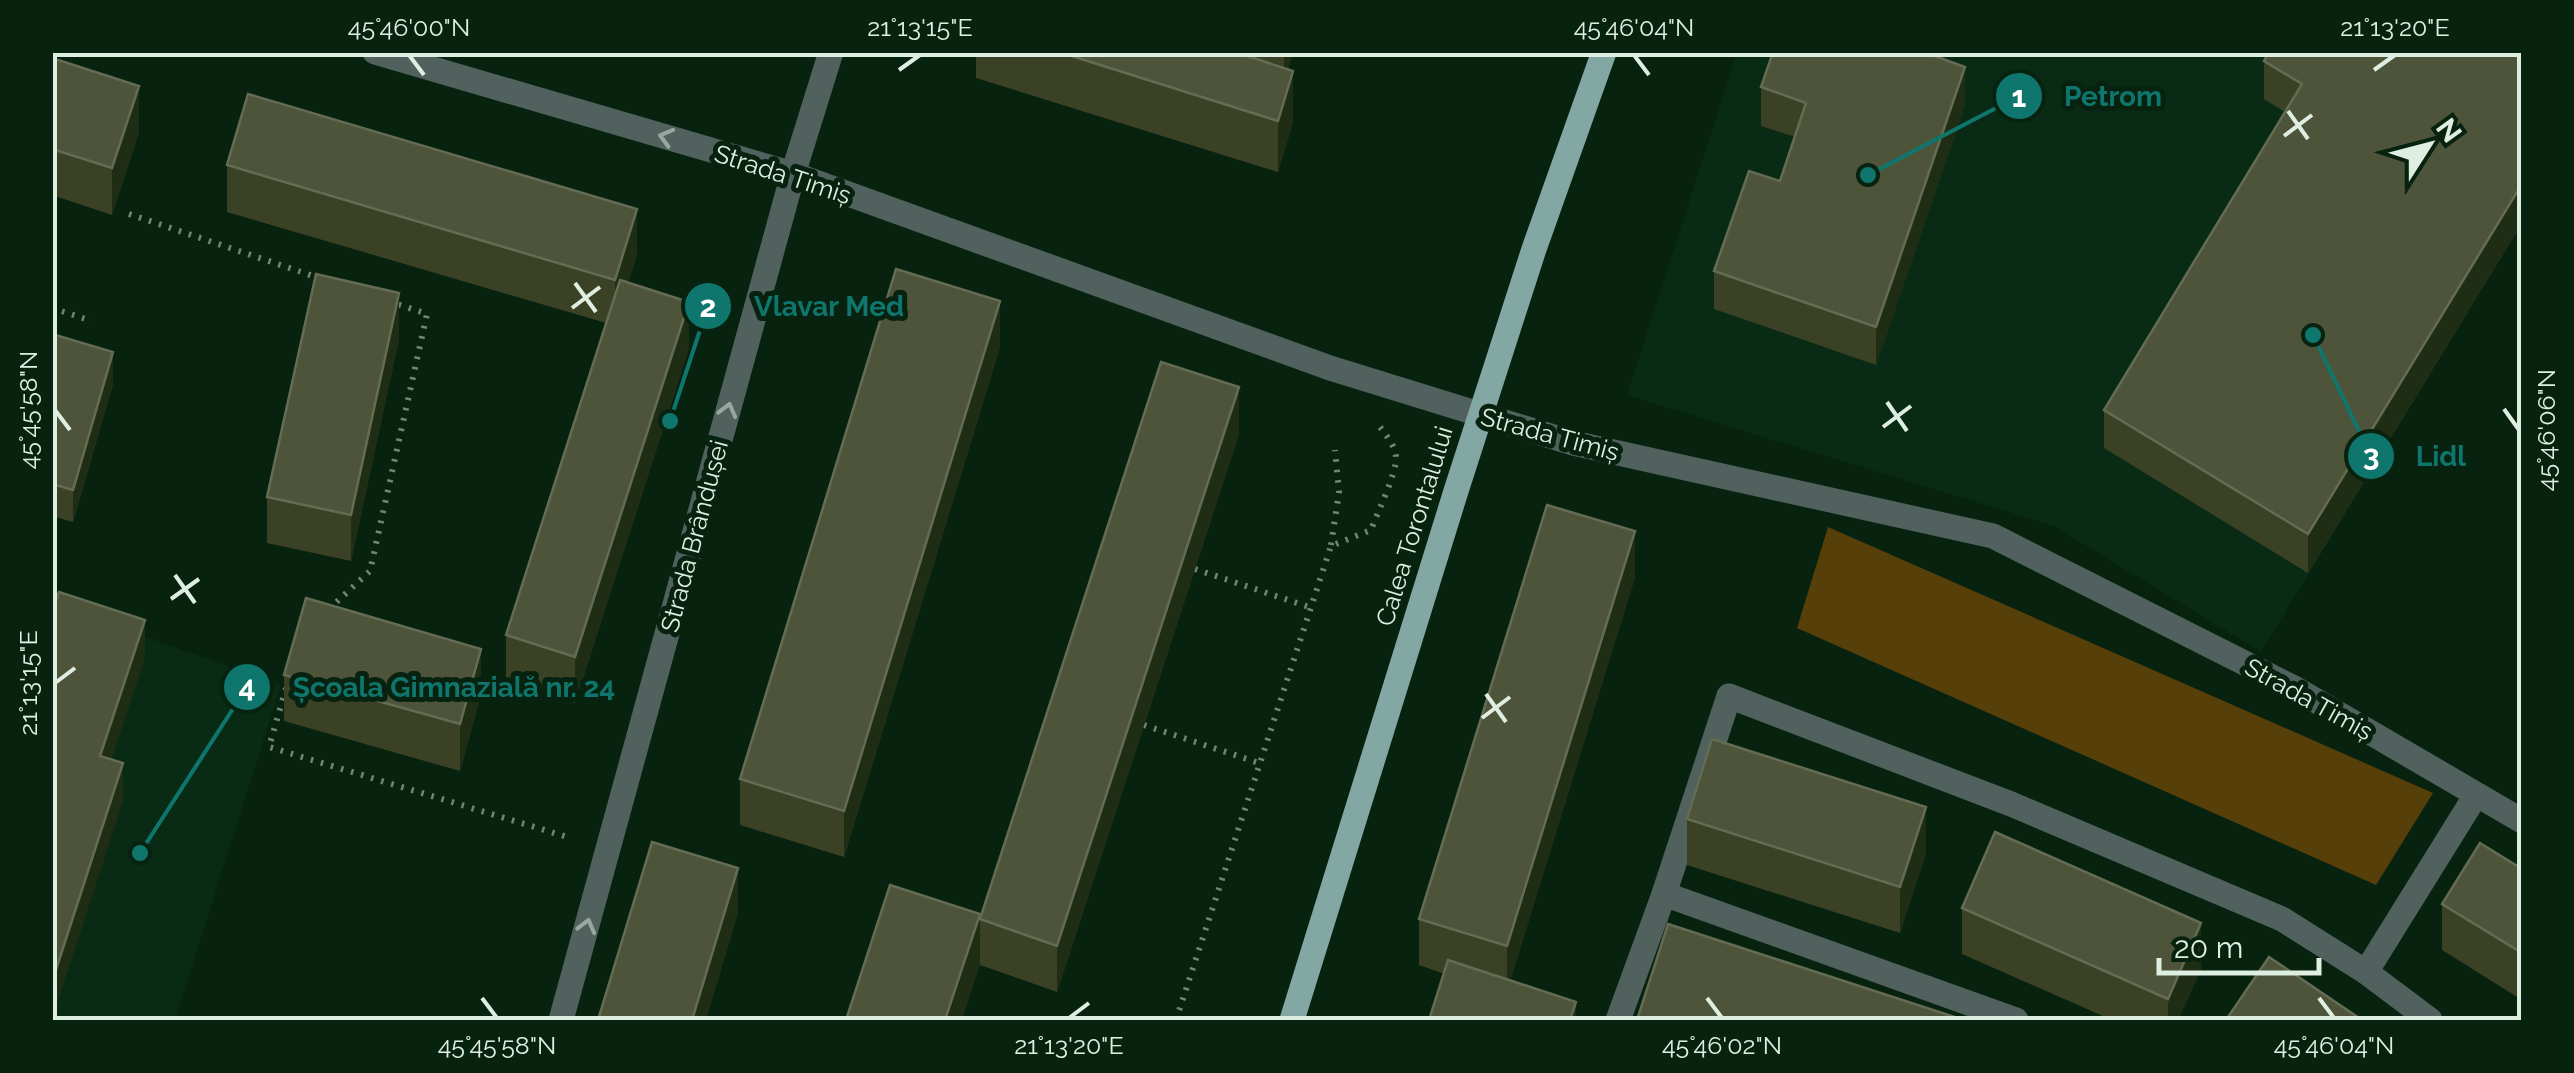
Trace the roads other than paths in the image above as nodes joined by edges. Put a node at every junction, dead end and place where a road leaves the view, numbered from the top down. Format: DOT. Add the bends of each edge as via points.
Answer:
graph roads {
  1 [pos="376,52"];
  2 [pos="831,52"];
  3 [pos="1604,52"];
  4 [pos="793,174"];
  5 [pos="1480,415"];
  6 [pos="2476,795"];
  7 [pos="2522,821"];
  8 [pos="1664,894"];
  9 [pos="2366,972"];
  10 [pos="561,1020"];
  11 [pos="1292,1020"];
  12 [pos="1618,1020"];
  13 [pos="2016,1020"];
  14 [pos="2430,1020"];
  4 -- 1 [label="street, Strada Timiș, one-way"];
  2 -- 4 [label="street, Strada Brândușei"];
  3 -- 5 [label="main road, Calea Torontalului"];
  4 -- 5 [label="street, Strada Timiș" via="1330,368"];
  10 -- 4 [label="street, Strada Brândușei, one-way"];
  5 -- 6 [label="street, Strada Timiș" via="1572,443 1993,536 2296,689"];
  5 -- 11 [label="main road, Calea Torontalului"];
  6 -- 7 [label="street, Strada Timiș"];
  6 -- 9 [label="street"];
  8 -- 9 [label="street" via="1729,696 2011,804 2282,919"];
  8 -- 12 [label="street"];
  8 -- 13 [label="street"];
  9 -- 14 [label="street"];
}
